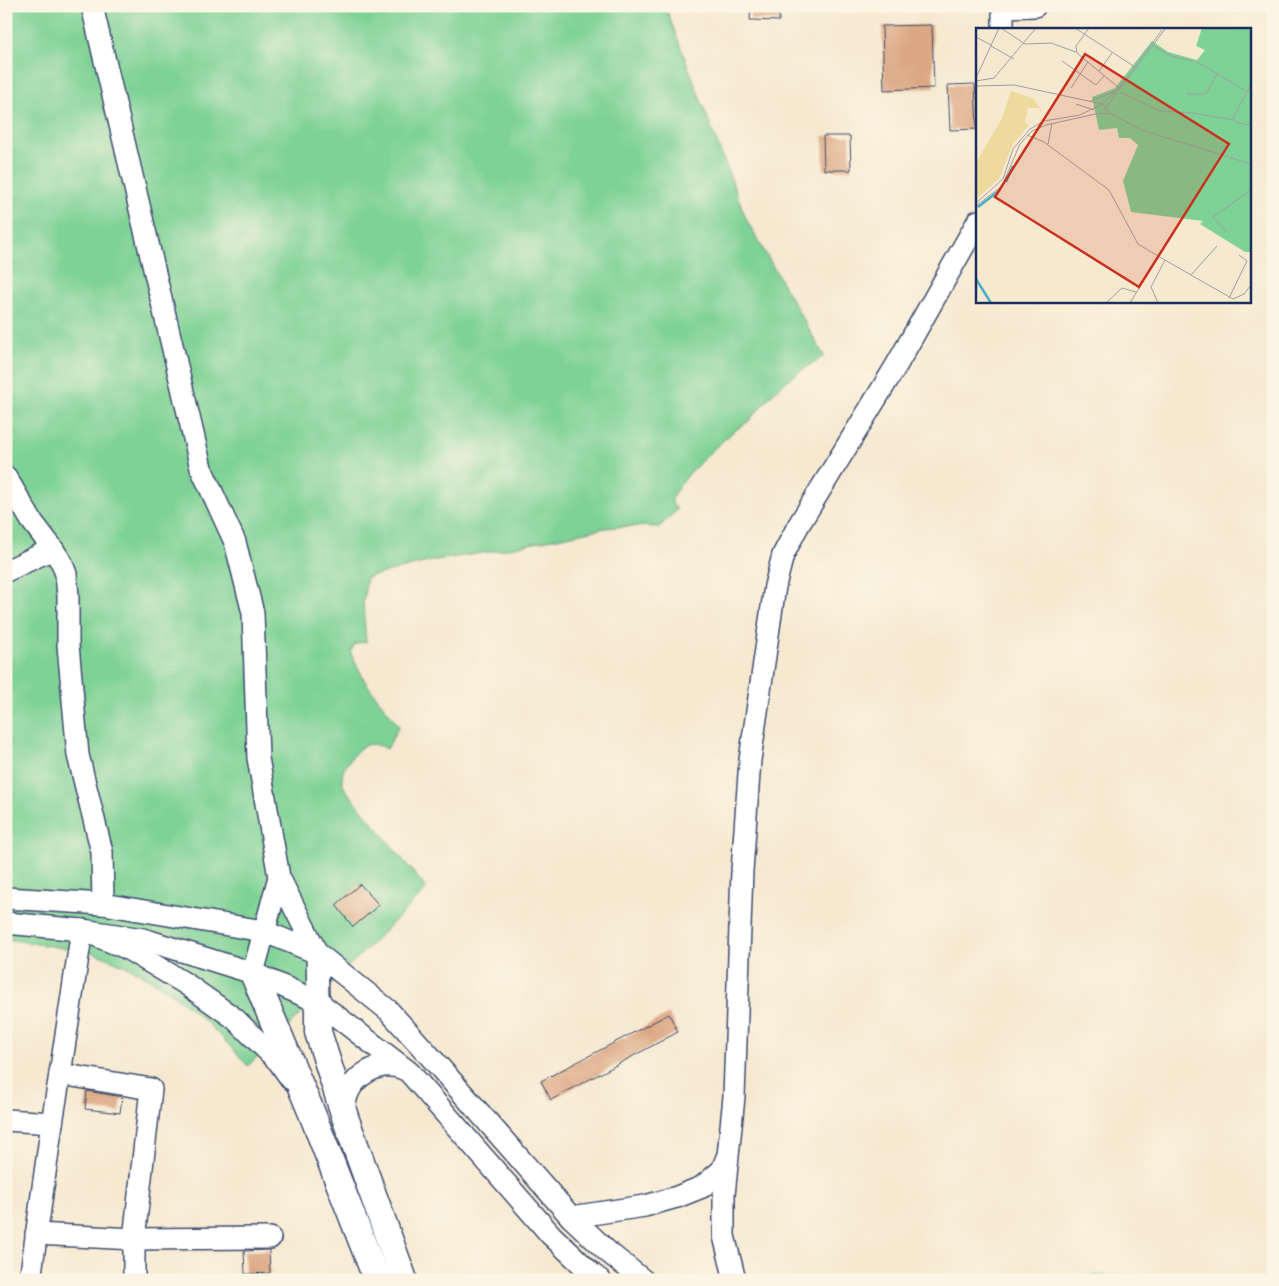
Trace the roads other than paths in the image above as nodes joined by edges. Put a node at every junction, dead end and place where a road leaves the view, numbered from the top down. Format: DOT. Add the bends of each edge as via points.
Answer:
graph roads {
  1 [pos="92,6"];
  2 [pos="1035,6"];
  3 [pos="1003,7"];
  4 [pos="1003,28"];
  5 [pos="976,225"];
  6 [pos="6,476"];
  7 [pos="53,549"];
  8 [pos="6,571"];
  9 [pos="279,877"];
  10 [pos="6,898"];
  11 [pos="103,904"];
  12 [pos="6,923"];
  13 [pos="82,930"];
  14 [pos="263,932"];
  15 [pos="317,953"];
  16 [pos="253,973"];
  17 [pos="318,1002"];
  18 [pos="410,1072"];
  19 [pos="60,1074"];
  20 [pos="311,1110"];
  21 [pos="6,1120"];
  22 [pos="346,1120"];
  23 [pos="52,1123"];
  24 [pos="729,1154"];
  25 [pos="571,1217"];
  26 [pos="36,1234"];
  27 [pos="270,1238"];
  28 [pos="134,1239"];
  29 [pos="30,1280"];
  30 [pos="134,1280"];
  31 [pos="377,1280"];
  32 [pos="404,1280"];
  33 [pos="600,1280"];
  34 [pos="643,1280"];
  35 [pos="735,1280"];
  1 -- 9 [label="street" via="200,468 235,542 253,613 258,758"];
  2 -- 3 [label="street"];
  3 -- 4 [label="street"];
  5 -- 24 [label="street" via="783,555 775,586 750,760"];
  6 -- 7 [label="street" via="31,520"];
  7 -- 8 [label="street"];
  7 -- 11 [label="street" via="66,574 68,645 78,756 102,852"];
  9 -- 14 [label="street"];
  9 -- 15 [label="street"];
  10 -- 11 [label="street"];
  11 -- 14 [label="street"];
  12 -- 13 [label="street"];
  13 -- 16 [label="street" via="143,939"];
  13 -- 19 [label="street"];
  13 -- 20 [label="street" via="126,948 234,1018 279,1062"];
  14 -- 15 [label="street"];
  14 -- 16 [label="street"];
  15 -- 17 [label="street"];
  15 -- 25 [label="street" via="388,1010"];
  16 -- 17 [label="street"];
  16 -- 20 [label="main road"];
  17 -- 18 [label="street"];
  17 -- 22 [label="main road" via="318,1032"];
  18 -- 22 [label="street" via="397,1066 382,1066 357,1079 345,1105"];
  18 -- 33 [label="street" via="551,1235"];
  19 -- 23 [label="street"];
  19 -- 28 [label="street" via="151,1089"];
  20 -- 31 [label="main road"];
  21 -- 23 [label="street"];
  22 -- 32 [label="main road"];
  23 -- 26 [label="street"];
  24 -- 25 [label="street" via="722,1170 702,1187 677,1197 645,1206"];
  24 -- 35 [label="street" via="724,1236"];
  25 -- 34 [label="street"];
  26 -- 28 [label="street"];
  26 -- 29 [label="street"];
  27 -- 28 [label="street"];
  28 -- 30 [label="street"];
}
